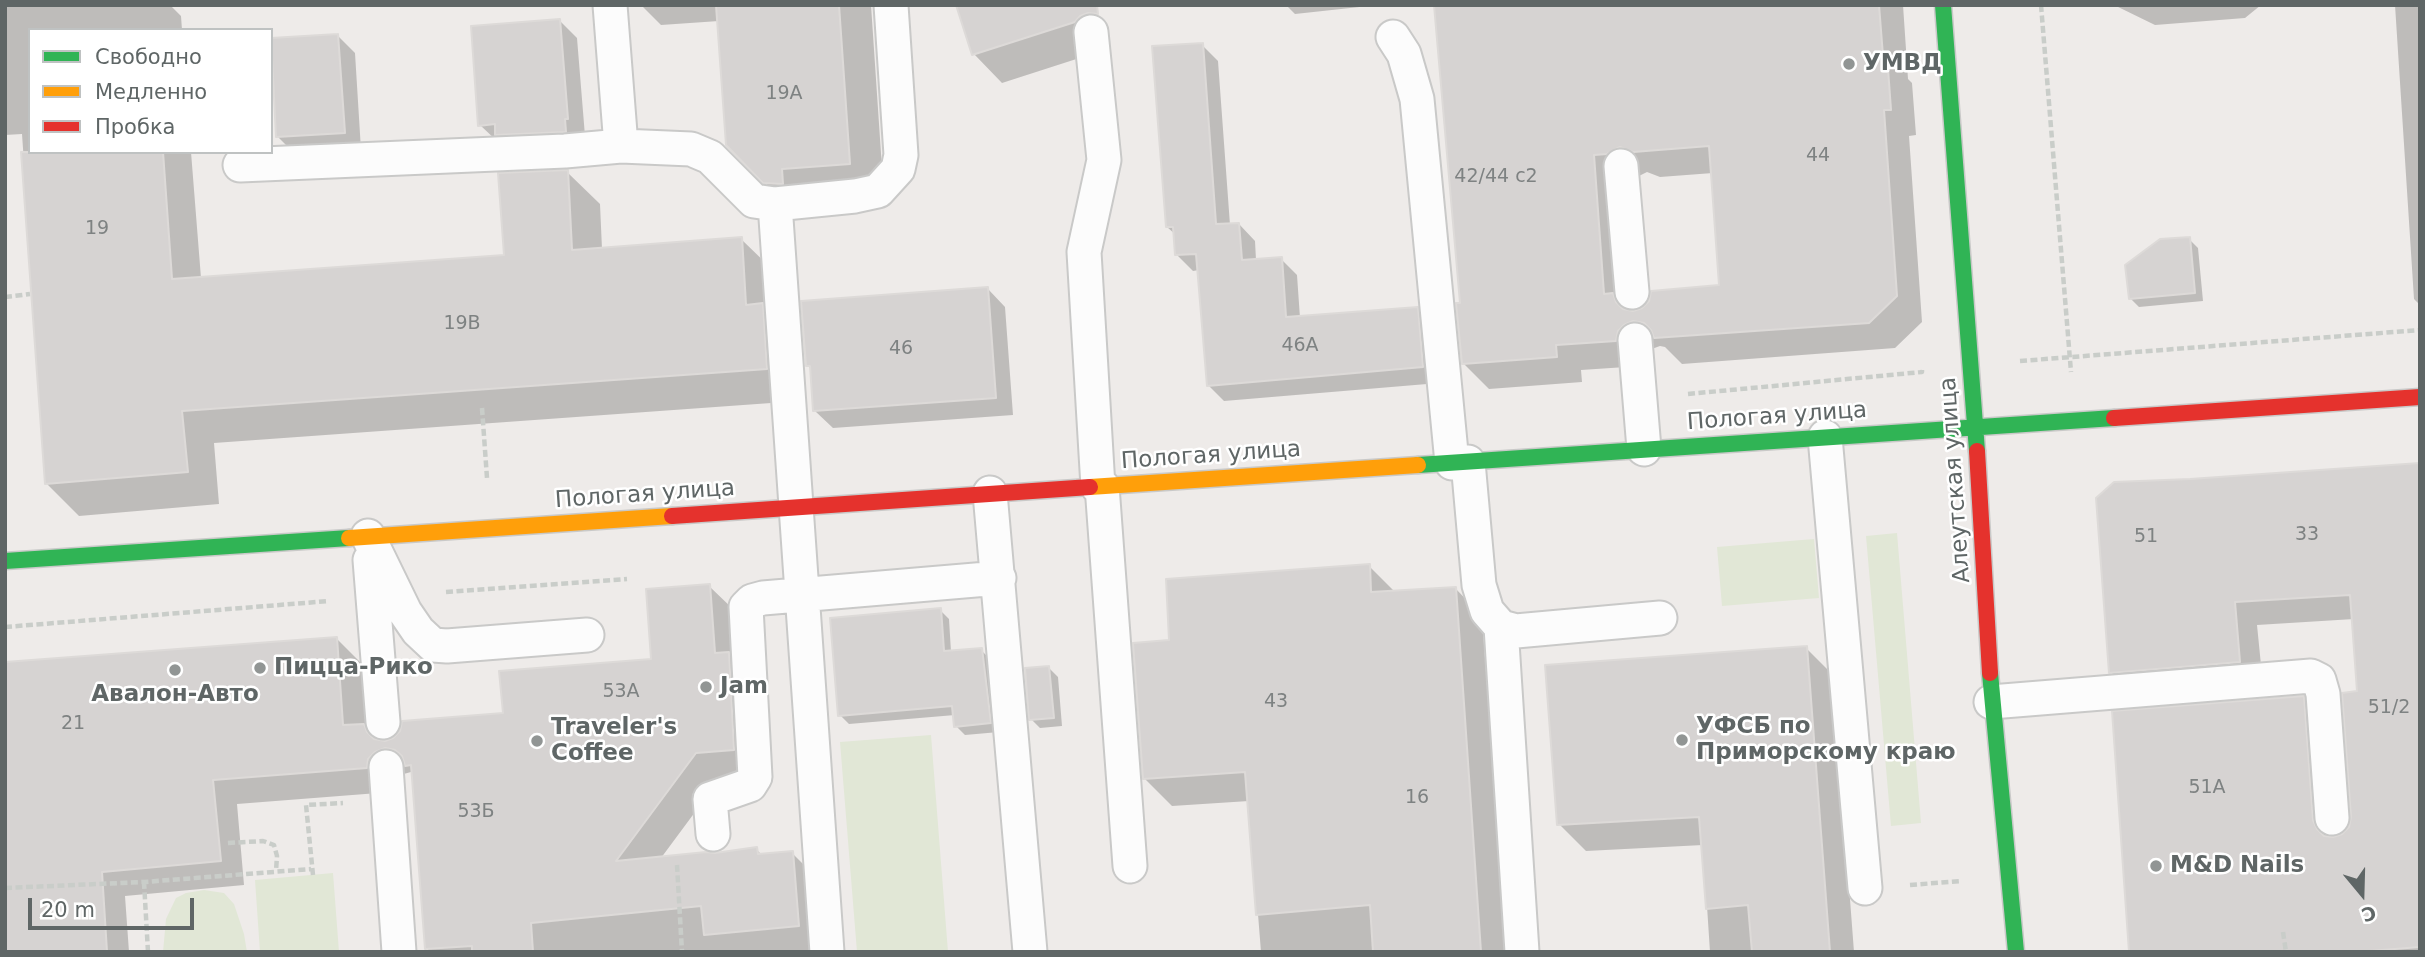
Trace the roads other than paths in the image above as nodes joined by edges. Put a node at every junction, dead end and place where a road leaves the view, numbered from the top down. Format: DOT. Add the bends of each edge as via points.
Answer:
graph roads {
  1 [pos="610,5"];
  2 [pos="891,5"];
  3 [pos="1943,5"];
  4 [pos="1091,32"];
  5 [pos="1393,37"];
  6 [pos="621,146"];
  7 [pos="240,165"];
  8 [pos="1621,166"];
  9 [pos="775,204"];
  10 [pos="1632,292"];
  11 [pos="1635,340"];
  12 [pos="2420,397"];
  13 [pos="1976,427"];
  14 [pos="1825,437"];
  15 [pos="1644,449"];
  16 [pos="1460,462"];
  17 [pos="1100,486"];
  18 [pos="990,494"];
  19 [pos="797,507"];
  20 [pos="368,536"];
  21 [pos="5,561"];
  22 [pos="999,578"];
  23 [pos="802,594"];
  24 [pos="385,597"];
  25 [pos="1660,618"];
  26 [pos="1501,627"];
  27 [pos="587,635"];
  28 [pos="1991,702"];
  29 [pos="383,722"];
  30 [pos="386,767"];
  31 [pos="2332,818"];
  32 [pos="713,834"];
  33 [pos="1130,866"];
  34 [pos="1866,888"];
  35 [pos="400,952"];
  36 [pos="827,952"];
  37 [pos="1030,952"];
  38 [pos="1521,952"];
  39 [pos="2016,952"];
  1 -- 6 [label="lane"];
  2 -- 9 [label="lane" via="901,155 898,169 878,191"];
  3 -- 13 [label="main road, Алеутская улица"];
  4 -- 17 [label="lane" via="1104,160 1084,252"];
  5 -- 16 [label="lane" via="1404,54 1417,99"];
  6 -- 7 [label="lane"];
  6 -- 9 [label="lane" via="691,149 710,157 754,201"];
  8 -- 10 [label="lane"];
  9 -- 19 [label="lane"];
  11 -- 15 [label="lane"];
  12 -- 13 [label="main road, Пологая улица"];
  13 -- 14 [label="main road, Пологая улица"];
  13 -- 28 [label="main road, Алеутская улица"];
  14 -- 15 [label="main road, Пологая улица"];
  14 -- 34 [label="lane"];
  15 -- 16 [label="main road, Пологая улица"];
  16 -- 17 [label="main road, Пологая улица"];
  16 -- 26 [label="lane" via="1479,585 1487,611"];
  17 -- 18 [label="main road, Пологая улица"];
  17 -- 33 [label="lane"];
  18 -- 19 [label="main road, Пологая улица"];
  18 -- 22 [label="lane"];
  19 -- 20 [label="main road, Пологая улица"];
  19 -- 23 [label="lane"];
  20 -- 21 [label="main road, Пологая улица"];
  20 -- 24 [label="lane"];
  22 -- 23 [label="lane"];
  22 -- 37 [label="lane"];
  23 -- 32 [label="lane" via="763,598 746,607 755,777 750,785 709,799"];
  23 -- 36 [label="lane"];
  24 -- 27 [label="lane" via="433,645"];
  24 -- 29 [label="lane"];
  25 -- 26 [label="lane" via="1516,632"];
  26 -- 38 [label="lane"];
  28 -- 31 [label="lane" via="2311,676 2319,680 2323,694"];
  28 -- 39 [label="main road, Алеутская улица"];
  30 -- 35 [label="lane"];
}
